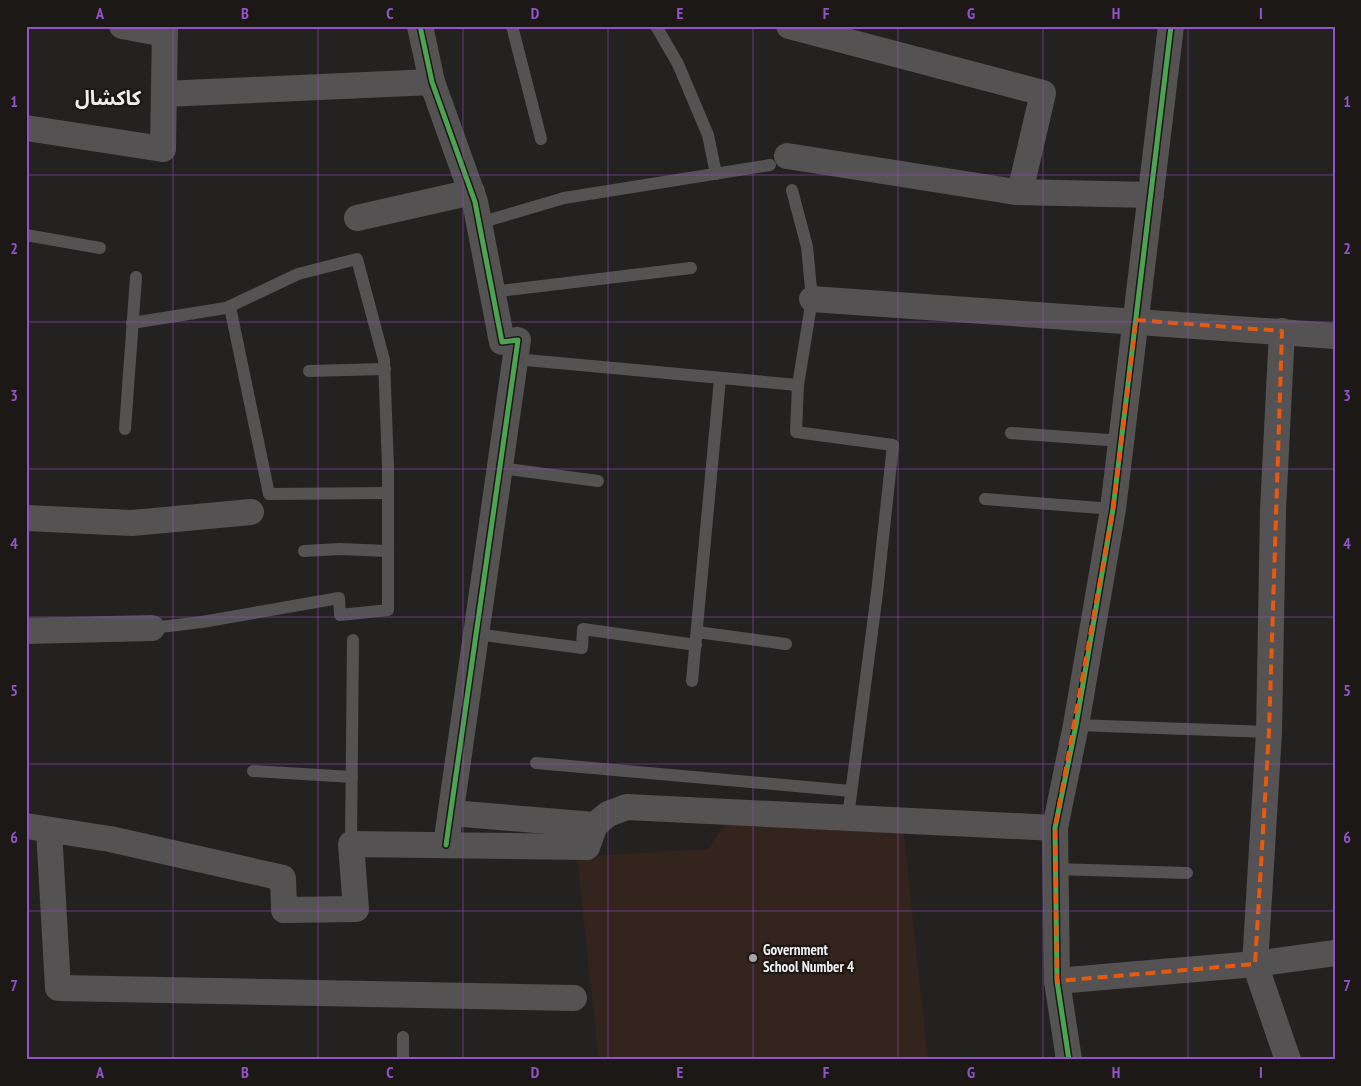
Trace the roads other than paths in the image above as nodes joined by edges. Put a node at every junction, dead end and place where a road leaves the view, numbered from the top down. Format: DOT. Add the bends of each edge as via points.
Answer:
graph roads {
  1 [pos="122,26"];
  2 [pos="420,26"];
  3 [pos="512,26"];
  4 [pos="656,26"];
  5 [pos="789,26"];
  6 [pos="1171,26"];
  7 [pos="165,30"];
  8 [pos="432,82"];
  9 [pos="164,94"];
  10 [pos="26,128"];
  11 [pos="541,139"];
  12 [pos="779,160"];
  13 [pos="716,174"];
  14 [pos="792,190"];
  15 [pos="472,192"];
  16 [pos="1020,192"];
  17 [pos="1151,195"];
  18 [pos="357,218"];
  19 [pos="479,223"];
  20 [pos="26,235"];
  21 [pos="100,248"];
  22 [pos="692,268"];
  23 [pos="136,277"];
  24 [pos="492,292"];
  25 [pos="812,299"];
  26 [pos="230,307"];
  27 [pos="1136,320"];
  28 [pos="132,324"];
  29 [pos="1282,332"];
  30 [pos="1335,336"];
  31 [pos="515,360"];
  32 [pos="384,369"];
  33 [pos="309,371"];
  34 [pos="720,378"];
  35 [pos="798,385"];
  36 [pos="125,429"];
  37 [pos="1010,433"];
  38 [pos="1122,441"];
  39 [pos="500,468"];
  40 [pos="598,480"];
  41 [pos="387,492"];
  42 [pos="985,500"];
  43 [pos="1113,509"];
  44 [pos="251,512"];
  45 [pos="26,518"];
  46 [pos="304,551"];
  47 [pos="387,551"];
  48 [pos="152,628"];
  49 [pos="26,632"];
  50 [pos="476,634"];
  51 [pos="696,638"];
  52 [pos="353,640"];
  53 [pos="786,644"];
  54 [pos="692,681"];
  55 [pos="1076,725"];
  56 [pos="1268,732"];
  57 [pos="536,763"];
  58 [pos="253,770"];
  59 [pos="352,776"];
  60 [pos="851,791"];
  61 [pos="451,813"];
  62 [pos="848,817"];
  63 [pos="595,825"];
  64 [pos="37,828"];
  65 [pos="1054,828"];
  66 [pos="351,844"];
  67 [pos="446,845"];
  68 [pos="1055,869"];
  69 [pos="1187,873"];
  70 [pos="1335,953"];
  71 [pos="1255,964"];
  72 [pos="1057,981"];
  73 [pos="574,998"];
  74 [pos="403,1037"];
  75 [pos="402,1060"];
  76 [pos="1069,1060"];
  77 [pos="1288,1060"];
  1 -- 7 [label="street"];
  2 -- 8 [label="street"];
  3 -- 11 [label="lane"];
  4 -- 13 [label="lane" via="678,64 708,135"];
  5 -- 16 [label="street" via="1043,93"];
  6 -- 17 [label="street"];
  7 -- 9 [label="street"];
  8 -- 9 [label="street"];
  8 -- 15 [label="street"];
  9 -- 10 [label="street" via="163,149"];
  12 -- 13 [label="lane"];
  12 -- 16 [label="street"];
  13 -- 19 [label="lane" via="564,198"];
  14 -- 25 [label="lane" via="807,247"];
  15 -- 18 [label="street"];
  15 -- 19 [label="street"];
  16 -- 17 [label="street"];
  17 -- 27 [label="street"];
  19 -- 24 [label="street"];
  20 -- 21 [label="lane"];
  22 -- 24 [label="lane"];
  23 -- 28 [label="lane"];
  24 -- 31 [label="street" via="502,342 518,340"];
  25 -- 27 [label="street"];
  25 -- 35 [label="lane"];
  26 -- 28 [label="lane"];
  26 -- 32 [label="lane" via="298,274 357,260"];
  26 -- 41 [label="lane" via="269,494"];
  27 -- 29 [label="street"];
  27 -- 38 [label="street"];
  28 -- 36 [label="lane"];
  29 -- 30 [label="street"];
  29 -- 56 [label="street" via="1273,510"];
  31 -- 34 [label="lane"];
  31 -- 39 [label="street"];
  32 -- 33 [label="lane"];
  32 -- 41 [label="lane"];
  34 -- 35 [label="lane"];
  34 -- 51 [label="lane"];
  35 -- 60 [label="lane" via="796,432 893,445"];
  37 -- 38 [label="lane"];
  38 -- 43 [label="street"];
  39 -- 40 [label="lane"];
  39 -- 50 [label="street"];
  41 -- 47 [label="lane"];
  42 -- 43 [label="lane"];
  43 -- 55 [label="street"];
  44 -- 45 [label="street" via="132,523"];
  46 -- 47 [label="lane"];
  47 -- 48 [label="lane" via="388,610 340,615 340,598"];
  48 -- 49 [label="street"];
  50 -- 51 [label="lane" via="582,648 583,629"];
  50 -- 61 [label="street"];
  51 -- 53 [label="lane"];
  51 -- 54 [label="lane"];
  52 -- 59 [label="lane"];
  55 -- 56 [label="lane"];
  55 -- 65 [label="street"];
  56 -- 71 [label="street"];
  57 -- 60 [label="lane"];
  58 -- 59 [label="lane"];
  59 -- 66 [label="lane"];
  60 -- 62 [label="lane"];
  61 -- 63 [label="street"];
  61 -- 67 [label="street"];
  62 -- 63 [label="street" via="627,807 608,814"];
  62 -- 65 [label="street"];
  63 -- 67 [label="street" via="587,847"];
  64 -- 66 [label="street" via="110,838 282,878 284,910 356,909"];
  64 -- 73 [label="street" via="58,988"];
  65 -- 68 [label="street"];
  66 -- 67 [label="street"];
  68 -- 69 [label="lane"];
  68 -- 72 [label="street"];
  70 -- 71 [label="street"];
  71 -- 72 [label="street"];
  71 -- 77 [label="street"];
  72 -- 76 [label="street"];
  74 -- 75 [label="lane"];
}
